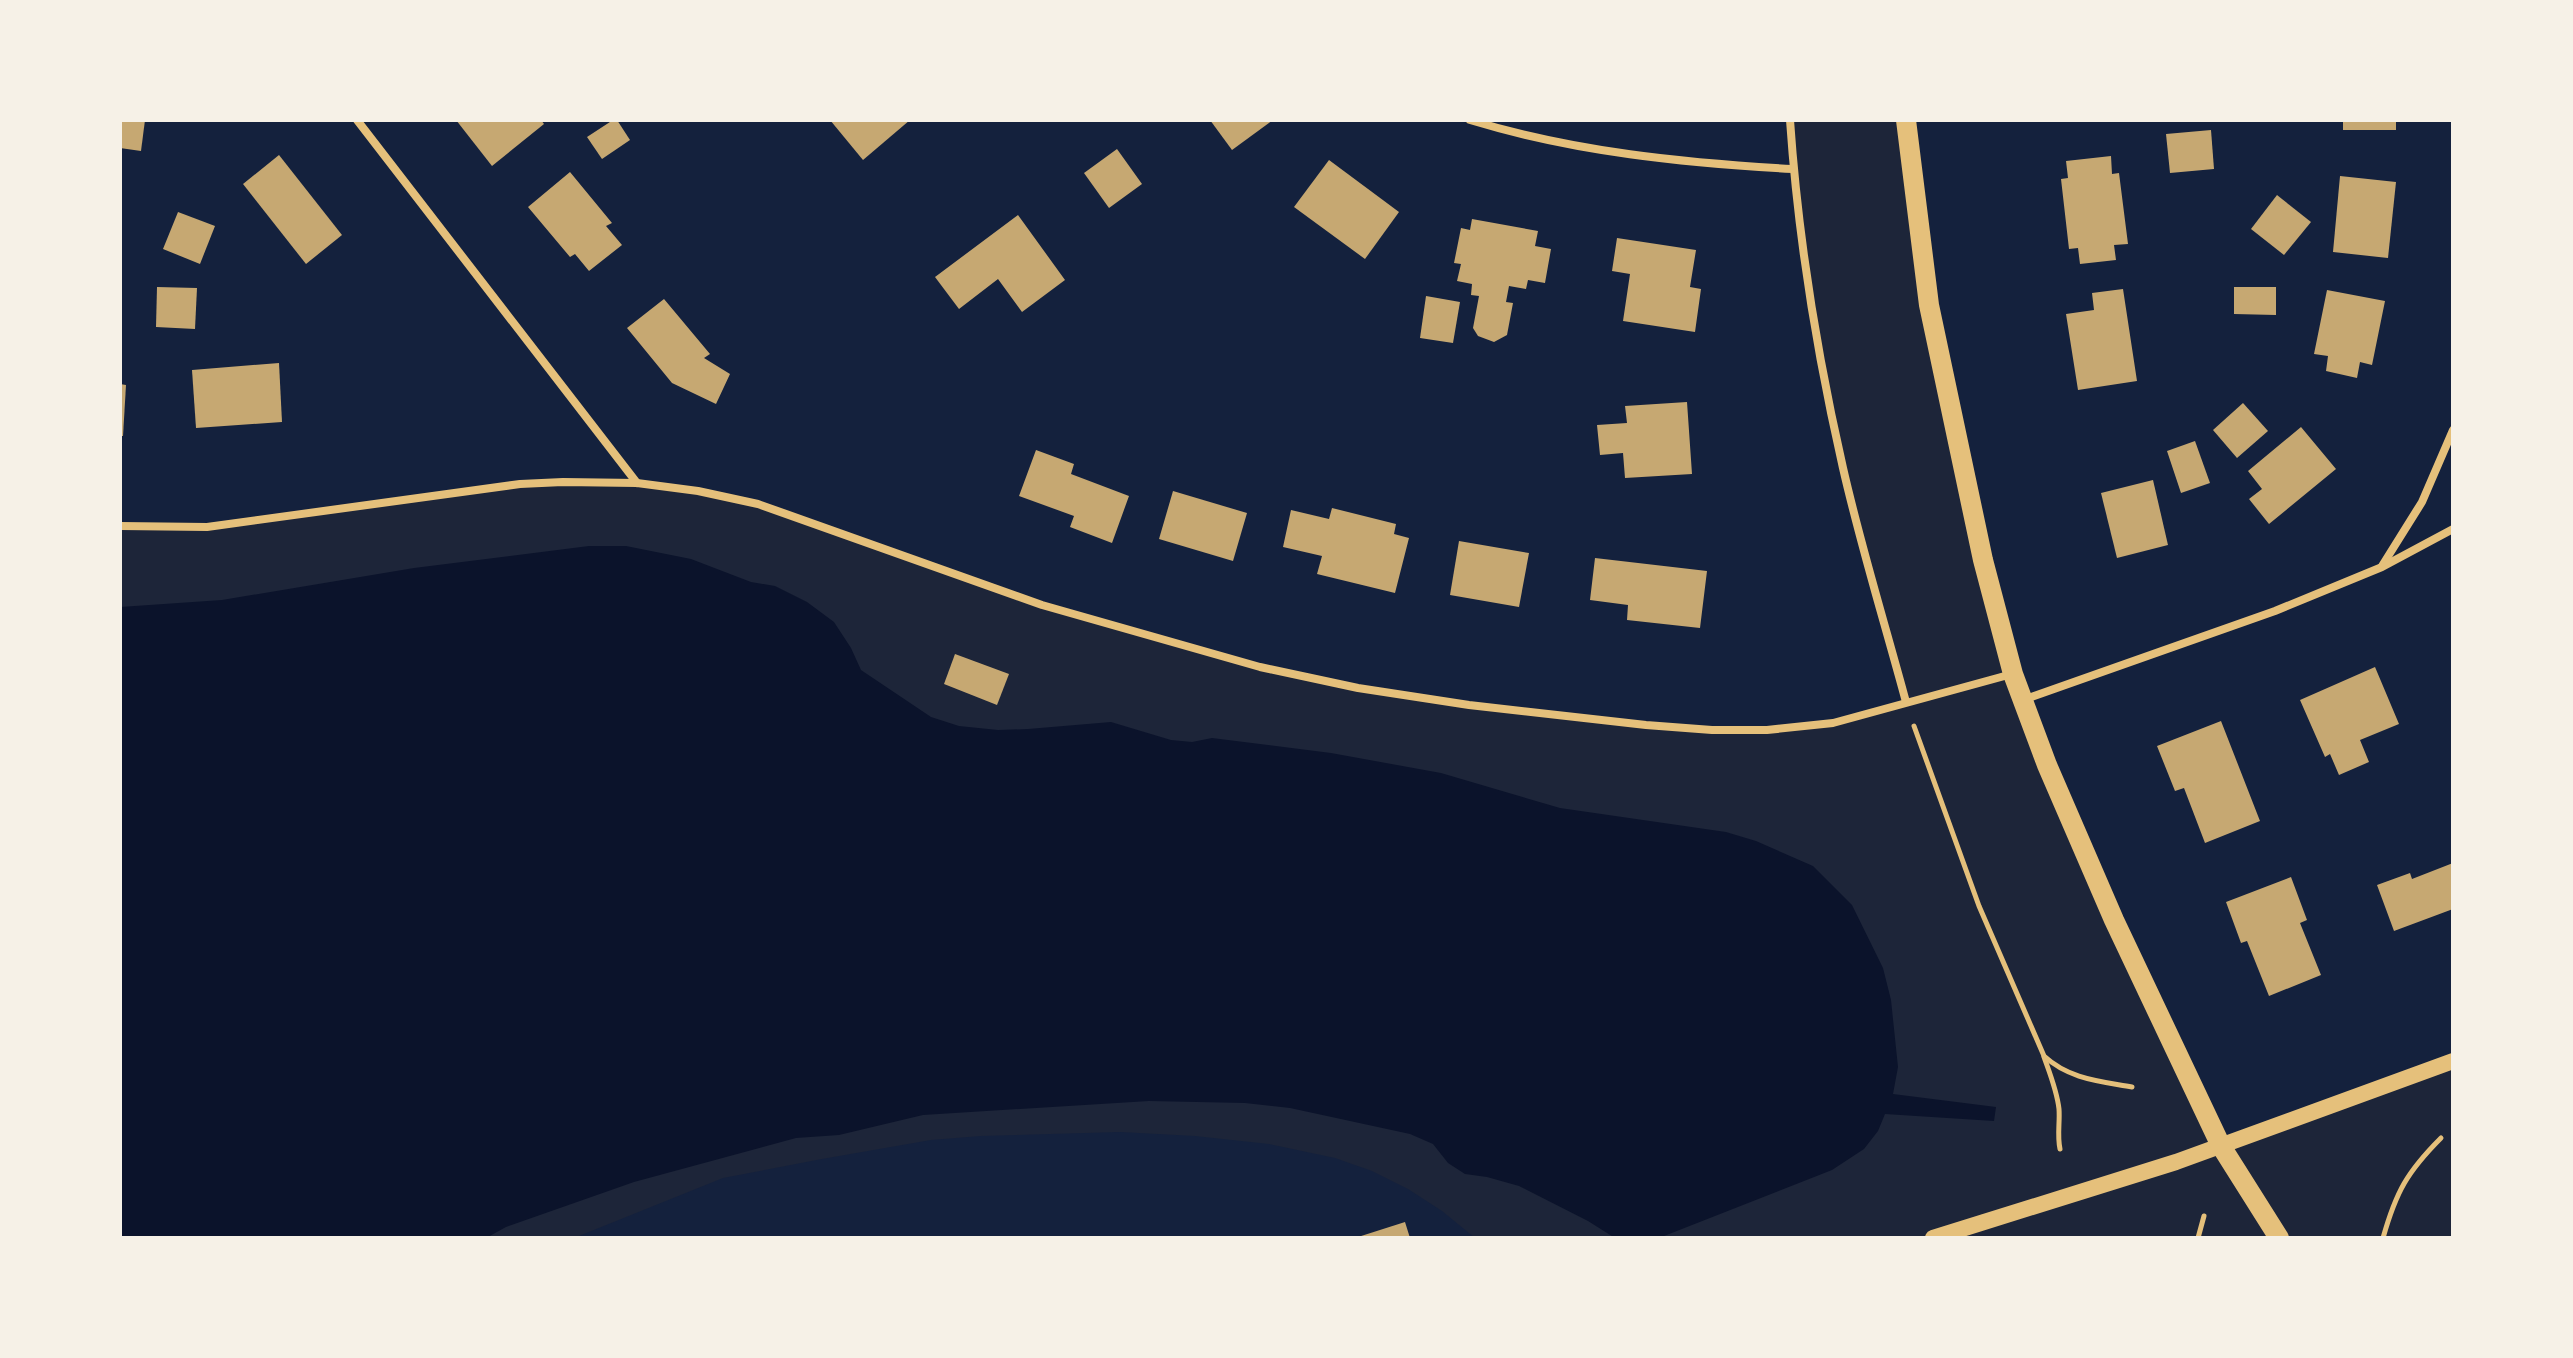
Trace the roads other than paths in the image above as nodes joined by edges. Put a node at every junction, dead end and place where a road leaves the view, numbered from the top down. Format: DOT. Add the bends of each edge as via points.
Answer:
graph roads {
  1 [pos="357,120"];
  2 [pos="1470,120"];
  3 [pos="1790,120"];
  4 [pos="1906,120"];
  5 [pos="1793,169"];
  6 [pos="2453,430"];
  7 [pos="637,483"];
  8 [pos="120,526"];
  9 [pos="2453,529"];
  10 [pos="2382,567"];
  11 [pos="2013,674"];
  12 [pos="2023,700"];
  13 [pos="1906,702"];
  14 [pos="2453,1061"];
  15 [pos="2221,1146"];
  16 [pos="1933,1238"];
  17 [pos="2279,1238"];
  1 -- 7 [label="street"];
  2 -- 5 [label="street" via="1600,150 1701,164"];
  3 -- 5 [label="street"];
  4 -- 11 [label="main road" via="1929,305"];
  5 -- 13 [label="street" via="1813,317 1843,468"];
  6 -- 10 [label="street" via="2422,502"];
  7 -- 8 [label="street" via="520,484 207,527"];
  7 -- 13 [label="street" via="758,504 1042,605 1260,667 1358,688 1573,718 1730,731 1823,725"];
  9 -- 10 [label="street"];
  10 -- 12 [label="street" via="2275,611"];
  11 -- 12 [label="main road"];
  11 -- 13 [label="street"];
  12 -- 15 [label="main road" via="2114,920"];
  14 -- 15 [label="main road"];
  15 -- 16 [label="main road"];
  15 -- 17 [label="main road"];
}
